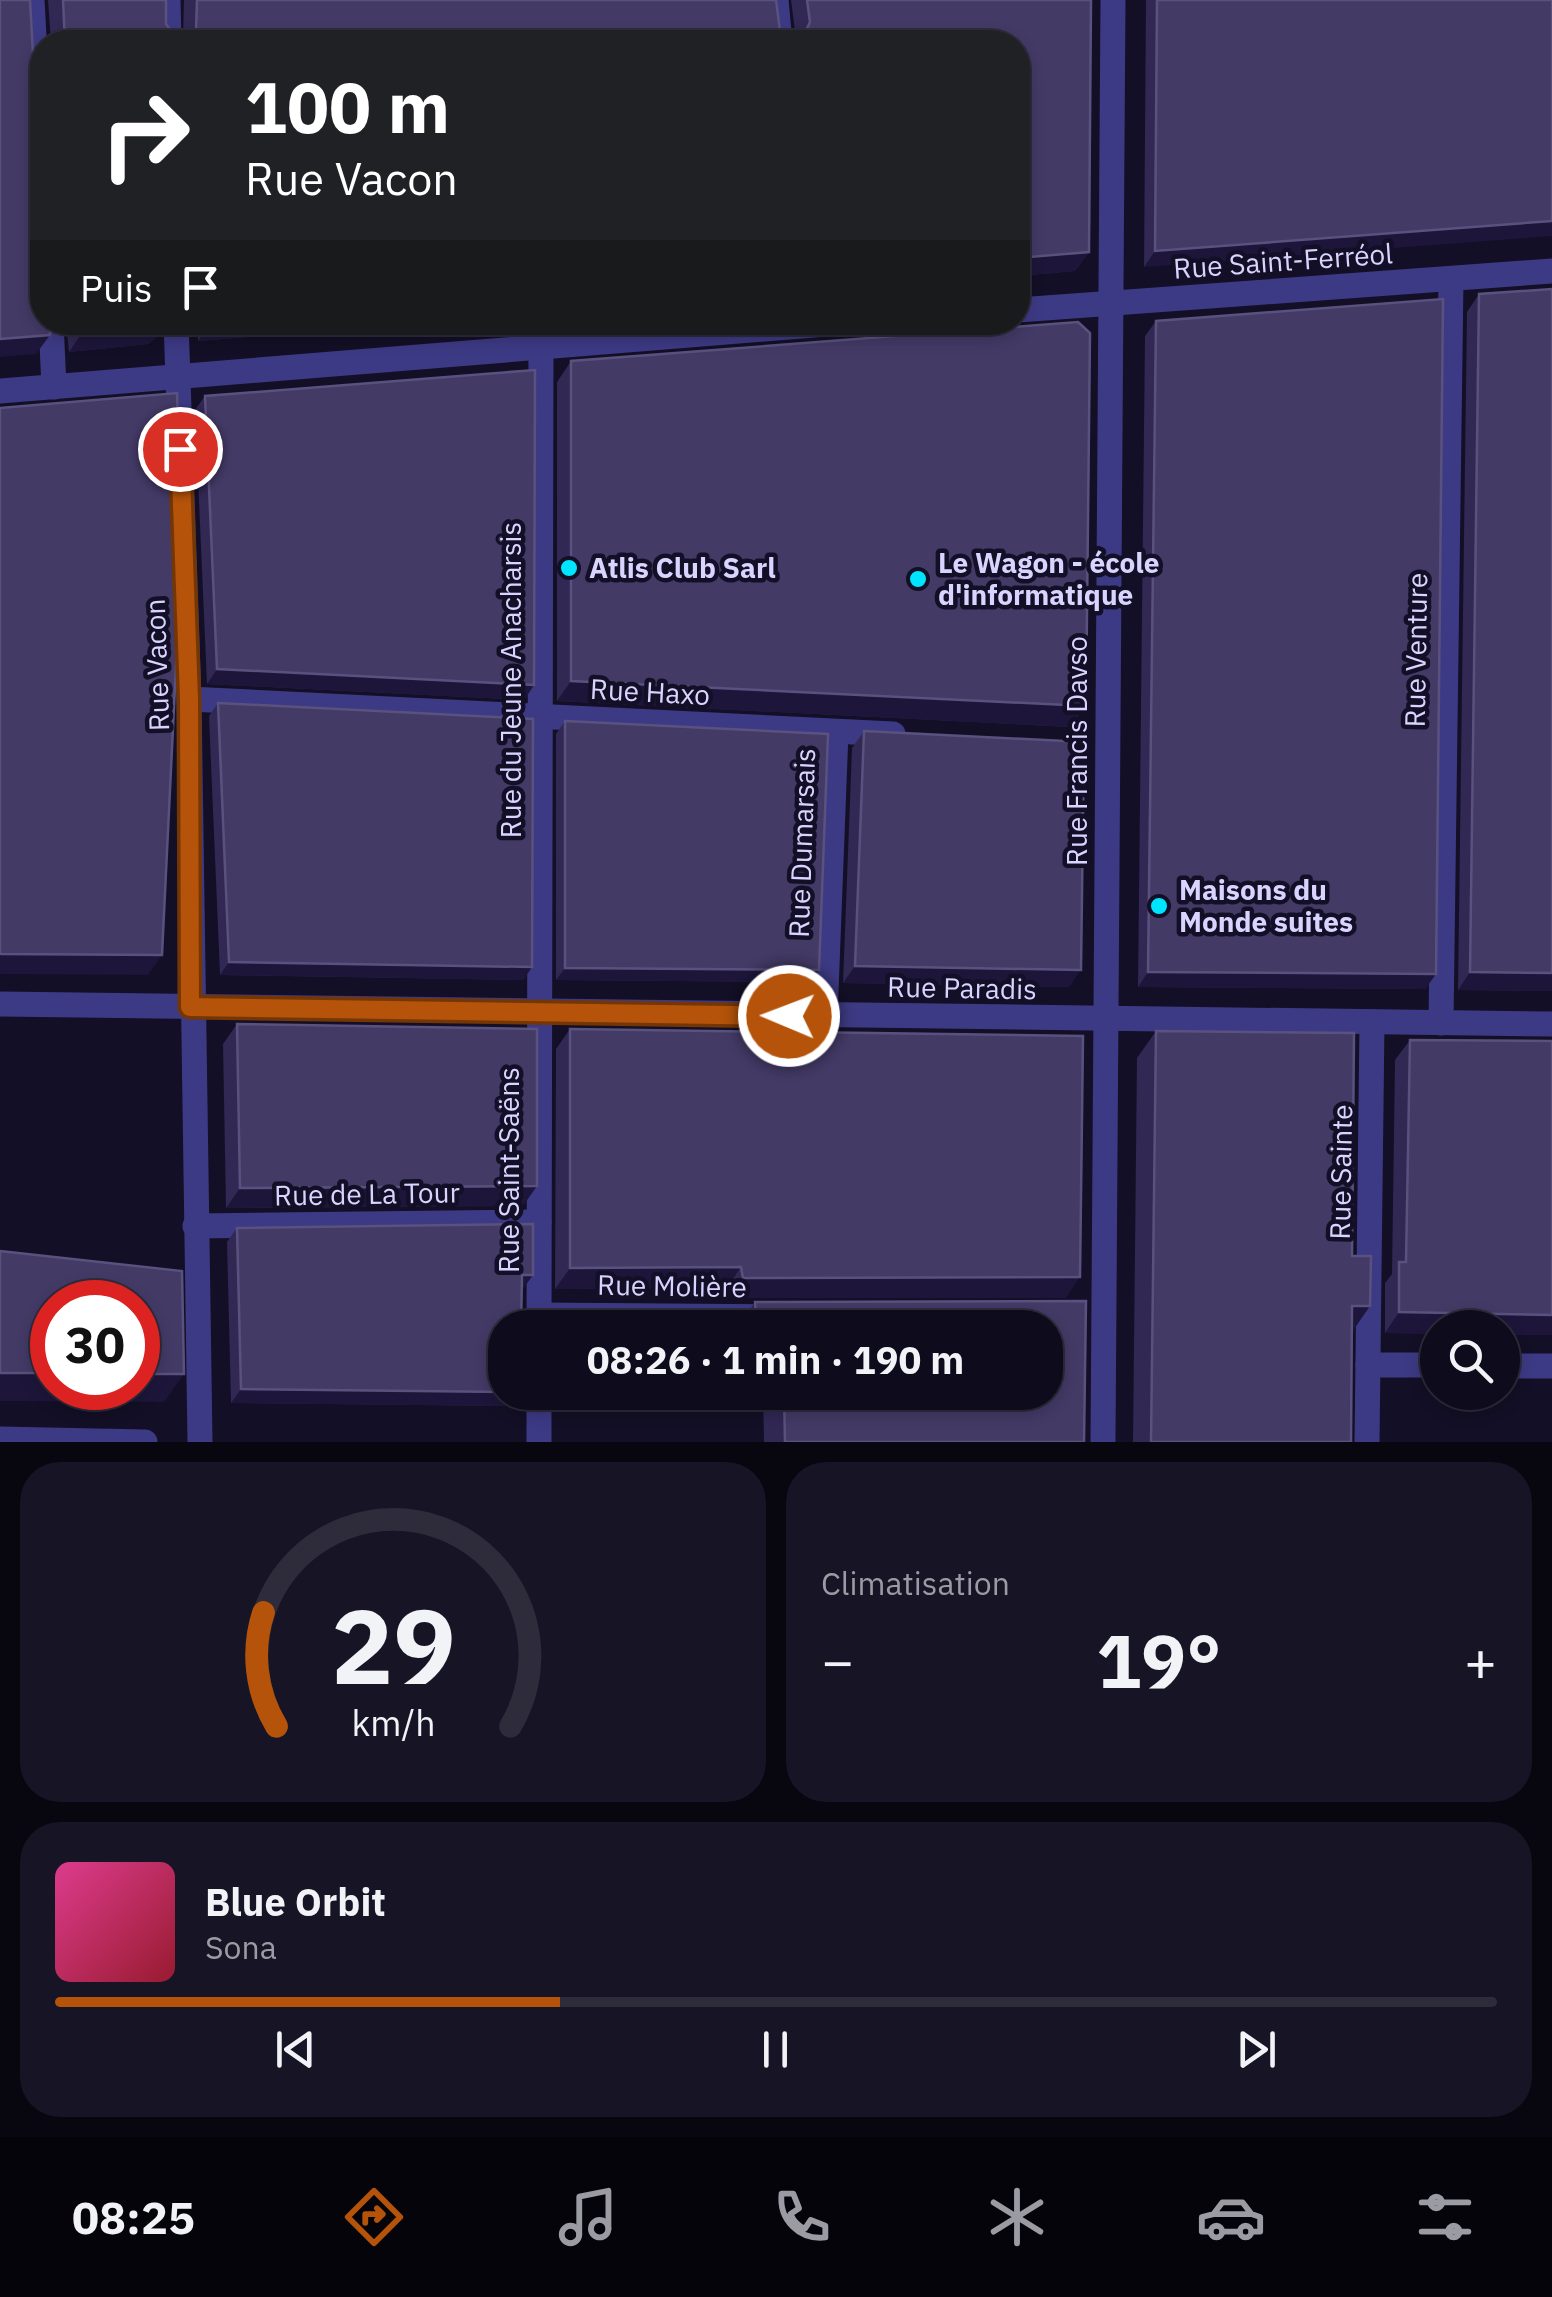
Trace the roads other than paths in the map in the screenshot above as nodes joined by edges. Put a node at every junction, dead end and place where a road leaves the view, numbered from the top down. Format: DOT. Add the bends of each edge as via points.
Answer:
graph roads {
  1 [pos="32,0"];
  2 [pos="168,0"];
  3 [pos="776,0"];
  4 [pos="1113,0"];
  5 [pos="34,30"];
  6 [pos="169,30"];
  7 [pos="779,30"];
  8 [pos="1552,271"];
  9 [pos="1451,279"];
  10 [pos="1110,304"];
  11 [pos="1030,309"];
  12 [pos="52,335"];
  13 [pos="176,335"];
  14 [pos="686,335"];
  15 [pos="542,348"];
  16 [pos="177,378"];
  17 [pos="54,387"];
  18 [pos="0,391"];
  19 [pos="189,699"];
  20 [pos="541,716"];
  21 [pos="836,732"];
  22 [pos="913,736"];
  23 [pos="1080,744"];
  24 [pos="1107,745"];
  25 [pos="0,1004"];
  26 [pos="190,1007"];
  27 [pos="540,1012"];
  28 [pos="824,1017"];
  29 [pos="1106,1020"];
  30 [pos="1372,1022"];
  31 [pos="1442,1022"];
  32 [pos="1552,1024"];
  33 [pos="539,1222"];
  34 [pos="195,1226"];
  35 [pos="539,1310"];
  36 [pos="1368,1365"];
  37 [pos="1420,1366"];
  38 [pos="1520,1366"];
  39 [pos="1552,1366"];
  40 [pos="539,1410"];
  41 [pos="0,1440"];
  42 [pos="146,1442"];
  43 [pos="200,1442"];
  44 [pos="539,1442"];
  45 [pos="1103,1442"];
  46 [pos="1367,1442"];
  1 -- 5 [label="street"];
  2 -- 6 [label="street"];
  3 -- 7 [label="street"];
  4 -- 10 [label="street, Rue Francis Davso"];
  8 -- 9 [label="street, Rue Saint-Ferréol"];
  9 -- 10 [label="street, Rue Saint-Ferréol"];
  9 -- 31 [label="street, Rue Venture"];
  10 -- 11 [label="street, Rue Saint-Ferréol"];
  10 -- 24 [label="street, Rue Francis Davso"];
  12 -- 17 [label="street"];
  13 -- 16 [label="street, Rue Vacon"];
  14 -- 15 [label="street"];
  15 -- 16 [label="street"];
  15 -- 20 [label="street, Rue du Jeune Anacharsis"];
  16 -- 17 [label="street"];
  16 -- 19 [label="street, Rue Vacon"];
  17 -- 18 [label="street"];
  19 -- 20 [label="street, Rue Haxo"];
  19 -- 26 [label="street, Rue Vacon"];
  20 -- 21 [label="street, Rue Haxo"];
  20 -- 27 [label="street, Rue du Jeune Anacharsis"];
  21 -- 22 [label="street, Rue Haxo"];
  21 -- 28 [label="street, Rue Dumarsais"];
  23 -- 24 [label="street"];
  24 -- 29 [label="street, Rue Francis Davso"];
  25 -- 26 [label="street, Rue Paradis"];
  26 -- 27 [label="street, Rue Paradis"];
  26 -- 34 [label="street, Rue Vacon"];
  27 -- 28 [label="street, Rue Paradis"];
  27 -- 33 [label="street, Rue Saint-Saëns"];
  28 -- 29 [label="street, Rue Paradis"];
  29 -- 30 [label="street, Rue Paradis"];
  29 -- 45 [label="street, Rue Francis Davso" via="1094,1314"];
  30 -- 31 [label="street, Rue Paradis"];
  30 -- 36 [label="street, Rue Sainte"];
  31 -- 32 [label="street, Rue Paradis"];
  33 -- 34 [label="street, Rue de La Tour"];
  33 -- 35 [label="street, Rue Saint-Saëns"];
  34 -- 43 [label="street, Rue Vacon" via="186,1276"];
  36 -- 37 [label="street"];
  36 -- 46 [label="street, Rue Sainte"];
  38 -- 39 [label="street"];
  40 -- 44 [label="street"];
  41 -- 42 [label="street"];
}
